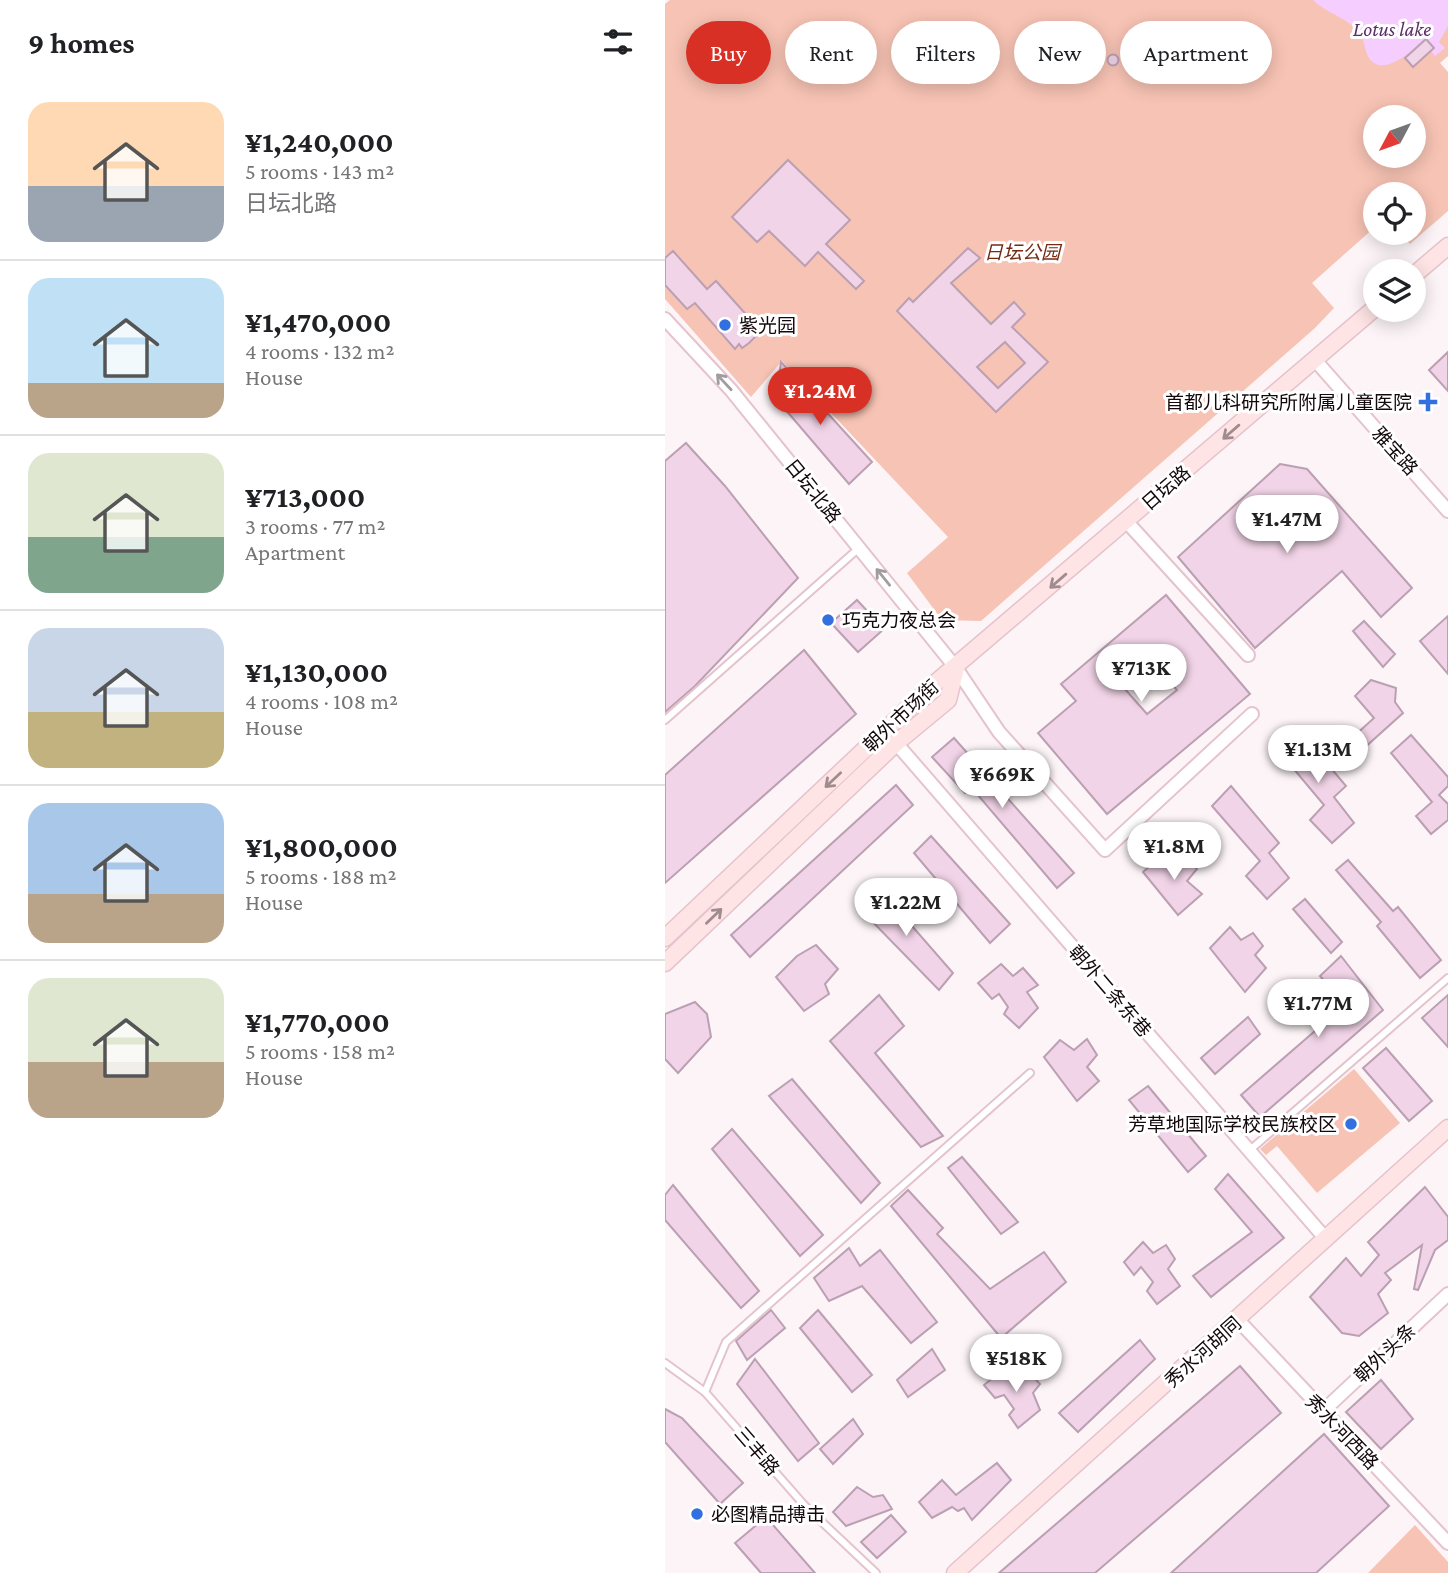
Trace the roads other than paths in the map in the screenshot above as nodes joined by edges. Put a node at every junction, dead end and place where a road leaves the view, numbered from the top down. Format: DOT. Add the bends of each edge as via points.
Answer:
graph roads {
  1 [pos="1448,246"];
  2 [pos="1426,265"];
  3 [pos="1363,318"];
  4 [pos="665,319"];
  5 [pos="1315,360"];
  6 [pos="1448,511"];
  7 [pos="1127,522"];
  8 [pos="859,548"];
  9 [pos="1248,655"];
  10 [pos="956,668"];
  11 [pos="1252,714"];
  12 [pos="665,720"];
  13 [pos="896,744"];
  14 [pos="665,938"];
  15 [pos="665,964"];
  16 [pos="1448,978"];
  17 [pos="1030,1073"];
  18 [pos="1448,1128"];
  19 [pos="1248,1151"];
  20 [pos="1325,1238"];
  21 [pos="1448,1294"];
  22 [pos="1238,1320"];
  23 [pos="665,1363"];
  24 [pos="705,1392"];
  25 [pos="1322,1412"];
  26 [pos="1448,1542"];
  27 [pos="876,1573"];
  28 [pos="955,1573"];
  1 -- 2 [label="street"];
  3 -- 5 [label="street, 日坛路"];
  8 -- 4 [label="street, 日坛北路, one-way" via="731,390"];
  5 -- 6 [label="street, 雅宝路"];
  5 -- 7 [label="street, 日坛路, one-way"];
  7 -- 9 [label="street"];
  7 -- 10 [label="street, 日坛路, one-way"];
  10 -- 8 [label="street, 日坛北路, one-way"];
  8 -- 12 [label="lane"];
  10 -- 11 [label="street, 日坛北路" via="999,732 1105,850"];
  10 -- 13 [label="street, 朝外市场街" via="948,700"];
  10 -- 14 [label="street, 朝外市场街, one-way"];
  15 -- 13 [label="street, 朝外市场街, one-way"];
  13 -- 19 [label="street, 朝外二条东巷"];
  16 -- 19 [label="lane"];
  17 -- 24 [label="lane" via="726,1342"];
  18 -- 20 [label="street, 秀水河胡同"];
  19 -- 20 [label="street, 朝外二条东巷"];
  20 -- 22 [label="street, 秀水河胡同"];
  21 -- 25 [label="street, 朝外头条"];
  22 -- 25 [label="street, 秀水河西路"];
  22 -- 28 [label="street, 秀水河胡同"];
  23 -- 24 [label="lane, 三丰路"];
  24 -- 27 [label="lane, 三丰路" via="805,1506"];
  25 -- 26 [label="street, 秀水河西路"];
}
